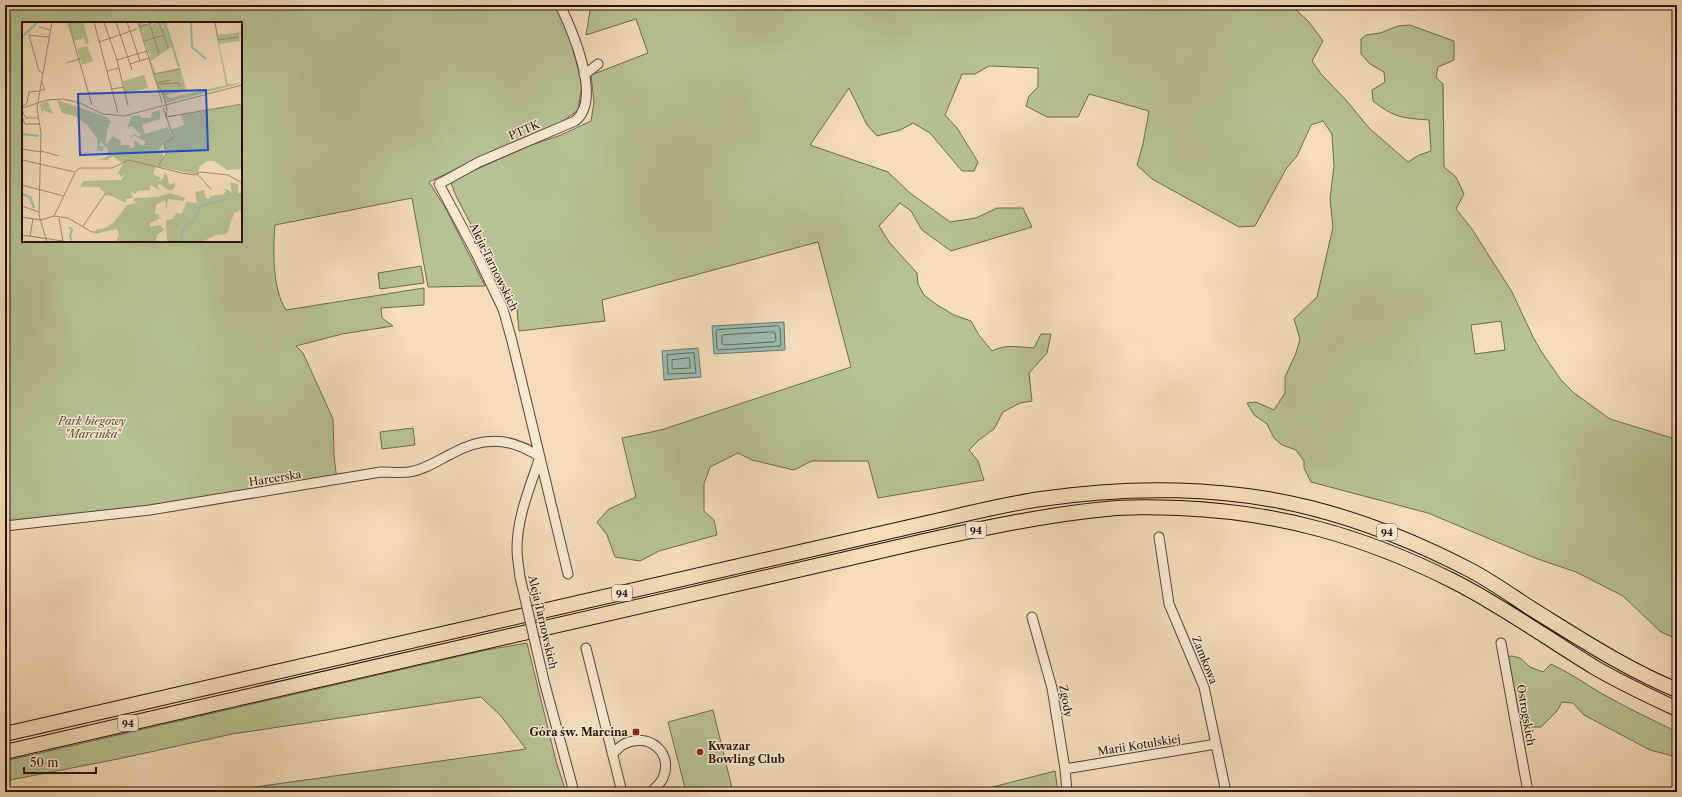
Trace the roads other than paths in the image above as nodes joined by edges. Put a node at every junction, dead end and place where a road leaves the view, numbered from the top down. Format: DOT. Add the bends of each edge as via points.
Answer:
graph roads {
  1 [pos="560,5"];
  2 [pos="598,64"];
  3 [pos="584,75"];
  4 [pos="439,184"];
  5 [pos="540,457"];
  6 [pos="5,526"];
  7 [pos="1159,537"];
  8 [pos="568,574"];
  9 [pos="1032,617"];
  10 [pos="1501,643"];
  11 [pos="586,648"];
  12 [pos="1677,690"];
  13 [pos="1677,709"];
  14 [pos="5,734"];
  15 [pos="1216,744"];
  16 [pos="5,752"];
  17 [pos="612,754"];
  18 [pos="1065,769"];
  19 [pos="574,792"];
  20 [pos="622,792"];
  21 [pos="650,792"];
  22 [pos="1067,792"];
  23 [pos="1226,792"];
  24 [pos="1528,792"];
  1 -- 3 [label="street, PTTK" via="576,40"];
  2 -- 3 [label="street"];
  3 -- 4 [label="street, PTTK" via="585,107 581,117 479,162"];
  4 -- 5 [label="street, Aleja Tarnowskich" via="503,309"];
  5 -- 6 [label="street, Harcerska" via="518,445 500,441 478,442 409,472 381,472 150,510"];
  5 -- 8 [label="street, Aleja Tarnowskich"];
  5 -- 19 [label="street, Aleja Tarnowskich, bridge" via="519,525 517,550 520,577 544,681"];
  7 -- 15 [label="street, Zamkowa" via="1169,604 1204,688"];
  9 -- 18 [label="street, Zgody" via="1052,688"];
  10 -- 24 [label="street, Ostrogskich"];
  11 -- 17 [label="street"];
  12 -- 14 [label="main road, 94" via="1614,659 1472,570 1364,523 1310,508 1243,496 1196,491 1147,490 1091,492 1039,499"];
  13 -- 16 [label="main road, 94" via="1596,668 1455,581 1365,542 1309,525 1276,519 1198,509 1108,508 1040,517 924,541"];
  15 -- 18 [label="street, Marii Kotulskiej"];
  15 -- 23 [label="street, Zamkowa"];
  17 -- 20 [label="street"];
  17 -- 21 [label="street" via="623,744 632,741 656,744 664,756 664,773 663,779"];
  18 -- 22 [label="street, Zgody"];
}
